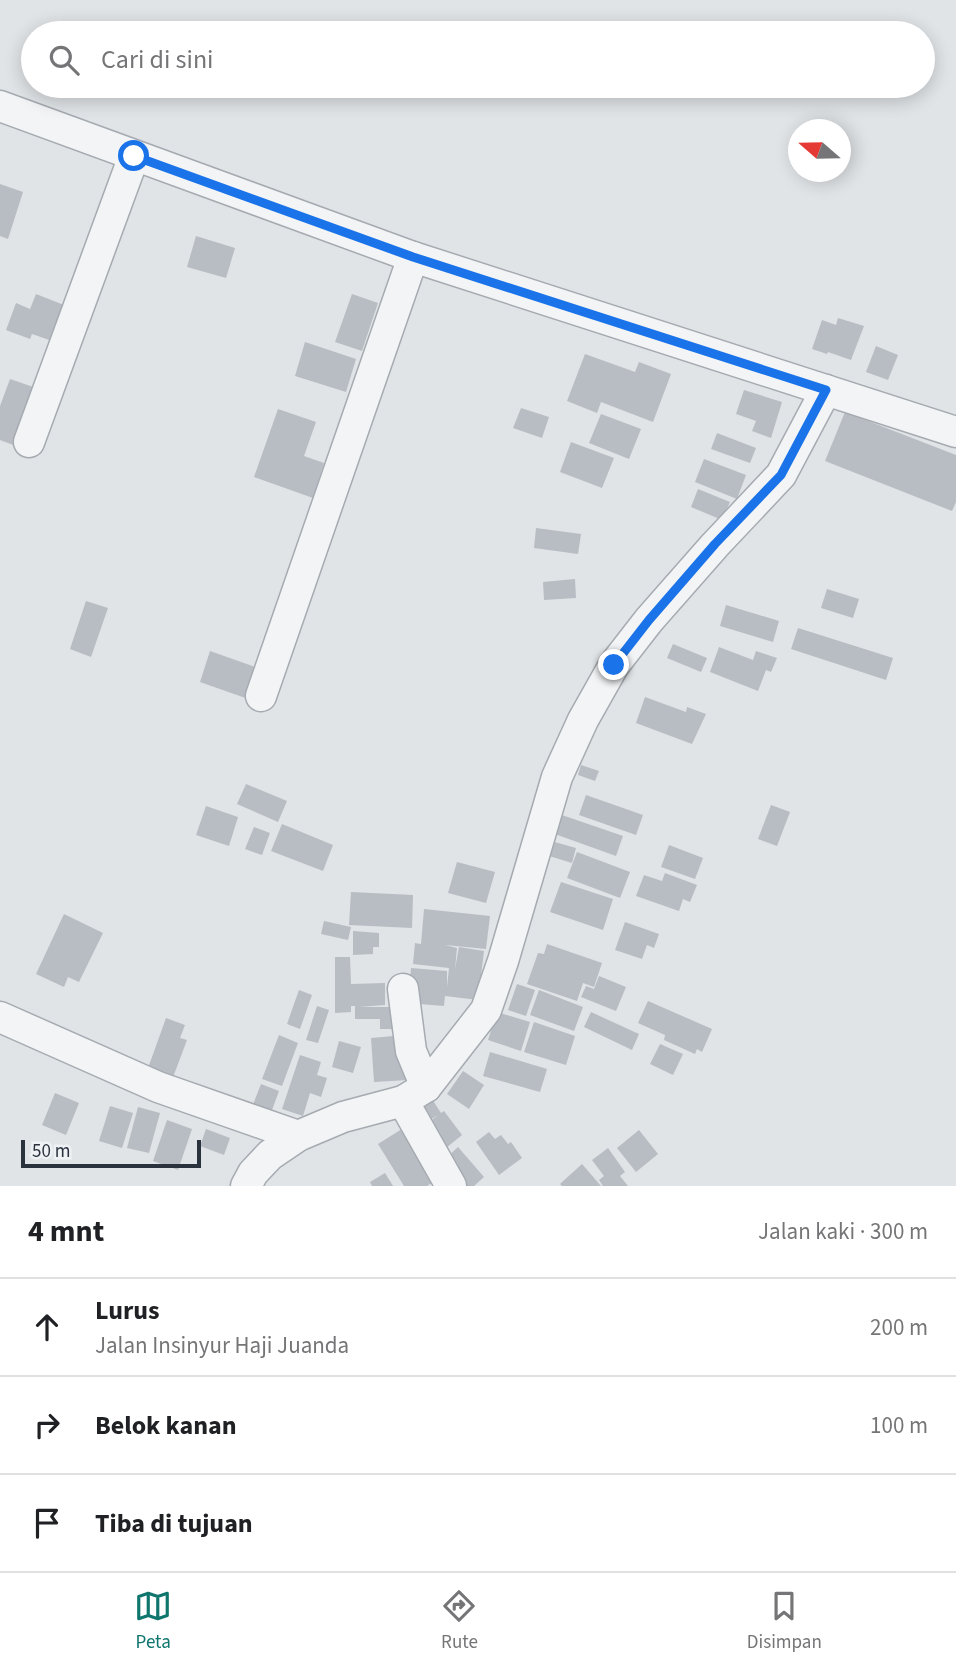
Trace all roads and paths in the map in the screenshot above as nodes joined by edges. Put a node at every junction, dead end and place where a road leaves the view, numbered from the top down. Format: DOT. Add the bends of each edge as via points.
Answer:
graph roads {
  1 [pos="0,106"];
  2 [pos="134,156"];
  3 [pos="413,257"];
  4 [pos="826,390"];
  5 [pos="956,432"];
  6 [pos="29,442"];
  7 [pos="261,696"];
  8 [pos="403,989"];
  9 [pos="0,1017"];
  10 [pos="415,1094"];
  11 [pos="298,1136"];
  12 [pos="246,1186"];
  13 [pos="451,1186"];
  1 -- 2 [label="street"];
  2 -- 3 [label="street"];
  2 -- 6 [label="street"];
  3 -- 4 [label="street"];
  3 -- 7 [label="street"];
  4 -- 5 [label="street"];
  4 -- 10 [label="street" via="781,475 715,544 614,665 557,777 486,1010"];
  8 -- 10 [label="street"];
  9 -- 11 [label="street" via="158,1087"];
  10 -- 11 [label="street"];
  10 -- 13 [label="street"];
  11 -- 12 [label="street" via="270,1155"];
}
